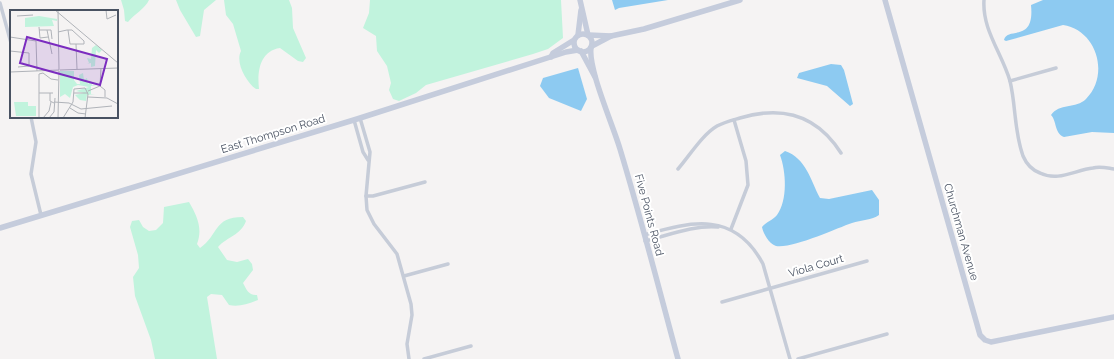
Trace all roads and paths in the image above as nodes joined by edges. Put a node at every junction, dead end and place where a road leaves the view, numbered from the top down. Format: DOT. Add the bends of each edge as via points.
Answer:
graph roads {
  1 [pos="580,0"];
  2 [pos="740,0"];
  3 [pos="885,0"];
  4 [pos="984,0"];
  5 [pos="732,1"];
  6 [pos="0,3"];
  7 [pos="581,8"];
  8 [pos="588,35"];
  9 [pos="611,36"];
  10 [pos="576,37"];
  11 [pos="10,39"];
  12 [pos="591,47"];
  13 [pos="579,51"];
  14 [pos="551,57"];
  15 [pos="1056,68"];
  16 [pos="595,77"];
  17 [pos="1010,81"];
  18 [pos="31,118"];
  19 [pos="360,118"];
  20 [pos="354,120"];
  21 [pos="734,120"];
  22 [pos="841,153"];
  23 [pos="368,160"];
  24 [pos="678,169"];
  25 [pos="1114,169"];
  26 [pos="425,182"];
  27 [pos="366,196"];
  28 [pos="42,215"];
  29 [pos="0,228"];
  30 [pos="731,229"];
  31 [pos="644,235"];
  32 [pos="645,241"];
  33 [pos="867,261"];
  34 [pos="448,264"];
  35 [pos="404,276"];
  36 [pos="770,288"];
  37 [pos="722,302"];
  38 [pos="1114,317"];
  39 [pos="887,334"];
  40 [pos="471,346"];
  41 [pos="409,359"];
  42 [pos="424,359"];
  43 [pos="678,359"];
  44 [pos="790,359"];
  45 [pos="798,359"];
  1 -- 7 [label="street"];
  2 -- 5 [label="street"];
  3 -- 38 [label="street, Churchman Avenue" via="980,335 992,342"];
  4 -- 17 [label="street" via="984,14 992,39"];
  5 -- 9 [label="street" via="644,29"];
  6 -- 11 [label="street"];
  7 -- 8 [label="street"];
  7 -- 10 [label="street"];
  8 -- 9 [label="street"];
  8 -- 10 [label="street"];
  8 -- 12 [label="street" via="592,39"];
  9 -- 12 [label="street"];
  10 -- 13 [label="street" via="574,46"];
  10 -- 14 [label="street, East Thompson Road"];
  12 -- 13 [label="street" via="586,51"];
  12 -- 16 [label="street, Five Points Road" via="590,57"];
  13 -- 14 [label="street, East Thompson Road"];
  13 -- 16 [label="street, Five Points Road"];
  14 -- 19 [label="street, East Thompson Road"];
  15 -- 17 [label="street"];
  16 -- 31 [label="street, Five Points Road" via="617,138"];
  17 -- 25 [label="street" via="1015,126 1023,154 1030,166 1039,173 1049,176 1092,168"];
  18 -- 28 [label="street" via="36,142 32,178"];
  19 -- 20 [label="street, East Thompson Road"];
  19 -- 23 [label="street" via="370,152"];
  20 -- 23 [label="street" via="363,152"];
  20 -- 28 [label="street, East Thompson Road"];
  21 -- 22 [label="street" via="766,112 790,114 811,122 823,131"];
  21 -- 24 [label="street" via="710,131"];
  21 -- 30 [label="street" via="746,161 748,185"];
  23 -- 27 [label="street"];
  26 -- 27 [label="street"];
  27 -- 35 [label="street" via="369,217 395,249"];
  28 -- 29 [label="street, East Thompson Road"];
  30 -- 31 [label="street" via="708,223 686,224"];
  30 -- 32 [label="street" via="706,226"];
  30 -- 36 [label="street" via="744,237 756,250"];
  31 -- 32 [label="street, Five Points Road"];
  32 -- 43 [label="street, Five Points Road"];
  33 -- 36 [label="street, Viola Court"];
  34 -- 35 [label="street"];
  35 -- 41 [label="street" via="412,310 407,343"];
  36 -- 37 [label="street, Viola Court"];
  36 -- 44 [label="street"];
  39 -- 45 [label="street"];
  40 -- 42 [label="street"];
}
